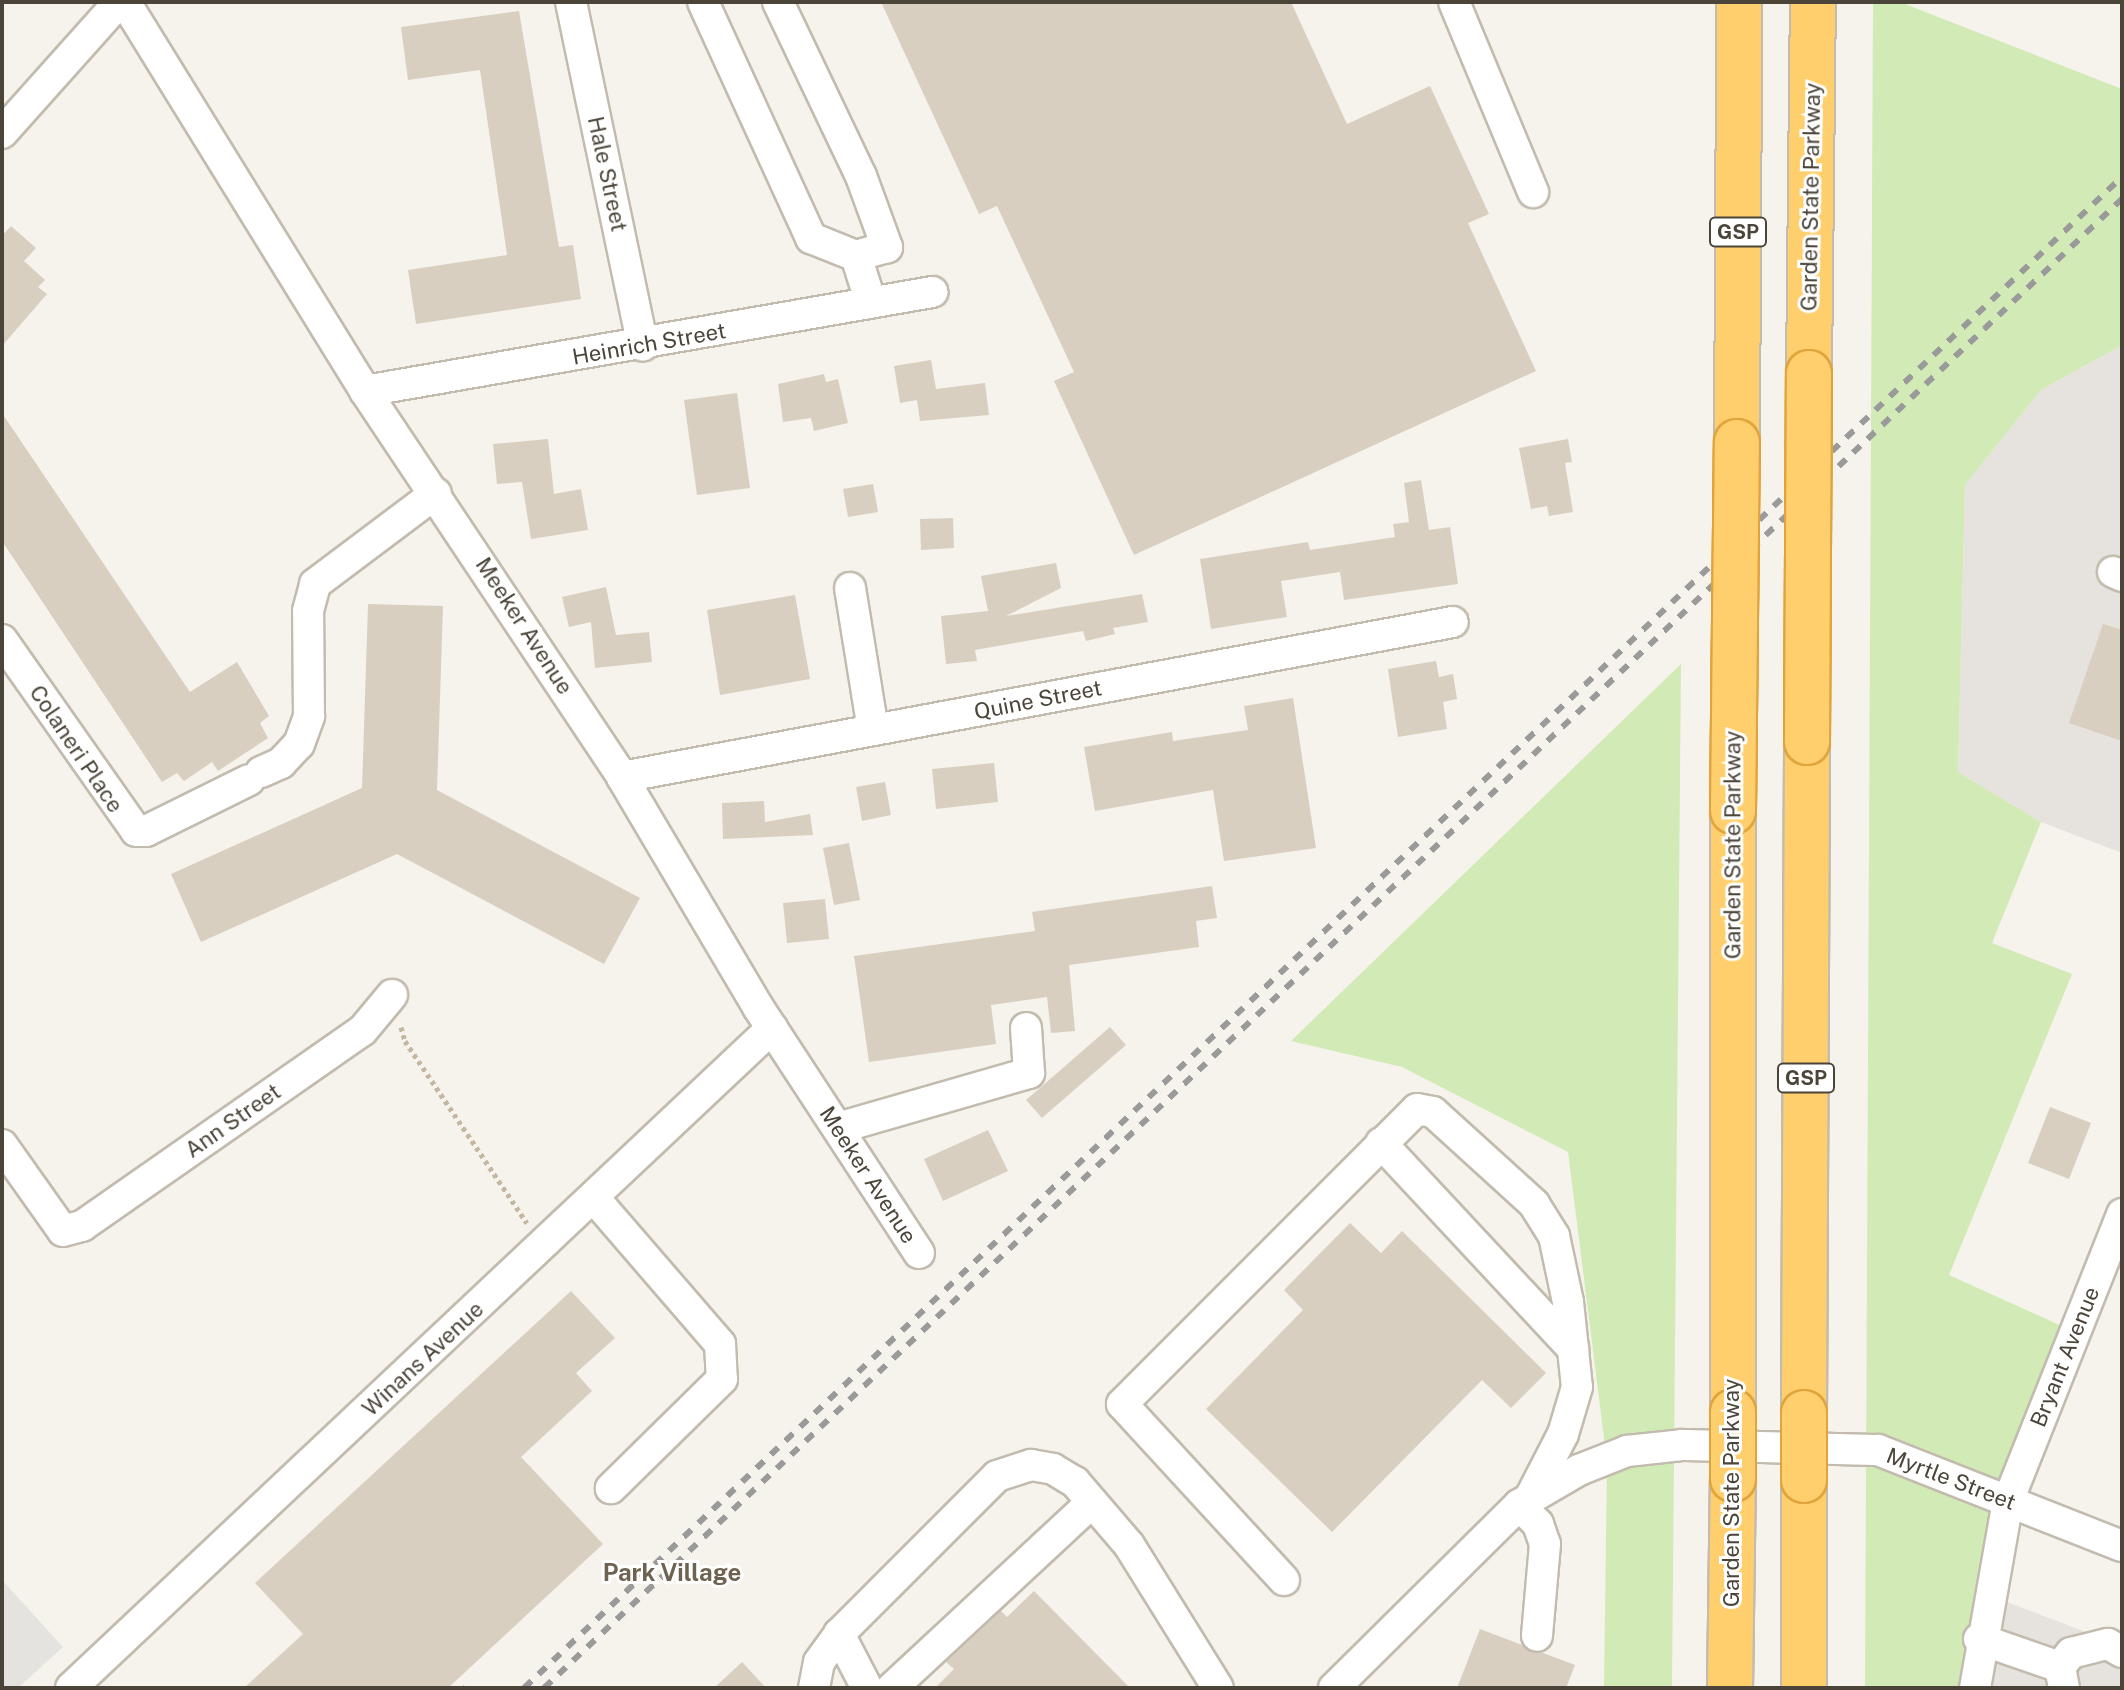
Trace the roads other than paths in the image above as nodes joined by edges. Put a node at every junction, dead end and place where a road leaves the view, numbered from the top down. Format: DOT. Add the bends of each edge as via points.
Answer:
graph roads {
  1 [pos="122,2"];
  2 [pos="571,2"];
  3 [pos="703,2"];
  4 [pos="778,2"];
  5 [pos="1454,2"];
  6 [pos="1813,2"];
  7 [pos="1739,12"];
  8 [pos="2,133"];
  9 [pos="1533,192"];
  10 [pos="856,256"];
  11 [pos="932,292"];
  12 [pos="871,303"];
  13 [pos="643,346"];
  14 [pos="365,391"];
  15 [pos="436,493"];
  16 [pos="850,588"];
  17 [pos="1453,622"];
  18 [pos="2,640"];
  19 [pos="873,730"];
  20 [pos="622,777"];
  21 [pos="392,995"];
  22 [pos="772,1028"];
  23 [pos="1026,1028"];
  24 [pos="838,1128"];
  25 [pos="1381,1143"];
  26 [pos="2,1145"];
  27 [pos="594,1198"];
  28 [pos="2120,1224"];
  29 [pos="919,1253"];
  30 [pos="1573,1349"];
  31 [pos="611,1488"];
  32 [pos="1524,1501"];
  33 [pos="2008,1501"];
  34 [pos="1092,1502"];
  35 [pos="2122,1546"];
  36 [pos="1284,1580"];
  37 [pos="839,1634"];
  38 [pos="1537,1636"];
  39 [pos="1979,1639"];
  40 [pos="2122,1652"];
  41 [pos="2062,1677"];
  42 [pos="71,1688"];
  43 [pos="814,1688"];
  44 [pos="867,1688"];
  45 [pos="892,1688"];
  46 [pos="1218,1688"];
  47 [pos="1334,1688"];
  48 [pos="1730,1688"];
  49 [pos="1804,1688"];
  50 [pos="1975,1688"];
  1 -- 8 [label="street"];
  1 -- 14 [label="street, Meeker Avenue"];
  2 -- 13 [label="street, Hale Street"];
  3 -- 10 [label="street" via="811,238"];
  4 -- 10 [label="street" via="861,176 887,247"];
  5 -- 9 [label="street"];
  6 -- 49 [label="highway, Garden State Parkway / GSP, bridge"];
  7 -- 48 [label="highway, Garden State Parkway / GSP, bridge"];
  10 -- 12 [label="street"];
  11 -- 12 [label="street, Heinrich Street"];
  12 -- 13 [label="street, Heinrich Street"];
  13 -- 14 [label="street, Heinrich Street"];
  14 -- 15 [label="street, Meeker Avenue"];
  15 -- 18 [label="street, Colaneri Place" via="315,584 308,611 309,716 299,744 281,763 146,831 136,831"];
  15 -- 20 [label="street, Meeker Avenue"];
  16 -- 19 [label="street"];
  17 -- 19 [label="street, Quine Street"];
  19 -- 20 [label="street, Quine Street"];
  20 -- 22 [label="street, Meeker Avenue"];
  21 -- 26 [label="street, Ann Street" via="362,1031 82,1226 63,1231"];
  22 -- 24 [label="street, Meeker Avenue"];
  22 -- 27 [label="street, Winans Avenue"];
  23 -- 24 [label="street" via="1029,1073"];
  24 -- 29 [label="street, Meeker Avenue"];
  25 -- 30 [label="street"];
  25 -- 30 [label="street" via="1417,1109 1433,1112 1534,1204 1554,1236"];
  25 -- 36 [label="street" via="1122,1404"];
  27 -- 31 [label="street" via="720,1344 722,1379"];
  27 -- 42 [label="street, Winans Avenue"];
  28 -- 33 [label="street, Bryant Avenue"];
  30 -- 32 [label="street" via="1573,1399 1563,1434"];
  32 -- 33 [label="street, Myrtle Street" via="1610,1456 1682,1445 1869,1449"];
  32 -- 38 [label="street" via="1545,1544"];
  32 -- 47 [label="street, Myrtle Street"];
  33 -- 35 [label="street, Myrtle Street"];
  33 -- 39 [label="street, Bryant Avenue"];
  34 -- 37 [label="street" via="1075,1482 1053,1469 1023,1466 997,1476"];
  34 -- 45 [label="street"];
  34 -- 46 [label="street" via="1129,1545"];
  37 -- 43 [label="street" via="819,1662"];
  37 -- 44 [label="street"];
  39 -- 41 [label="street"];
  39 -- 50 [label="street, Bryant Avenue"];
  40 -- 41 [label="street" via="2108,1644 2071,1653"];
}
